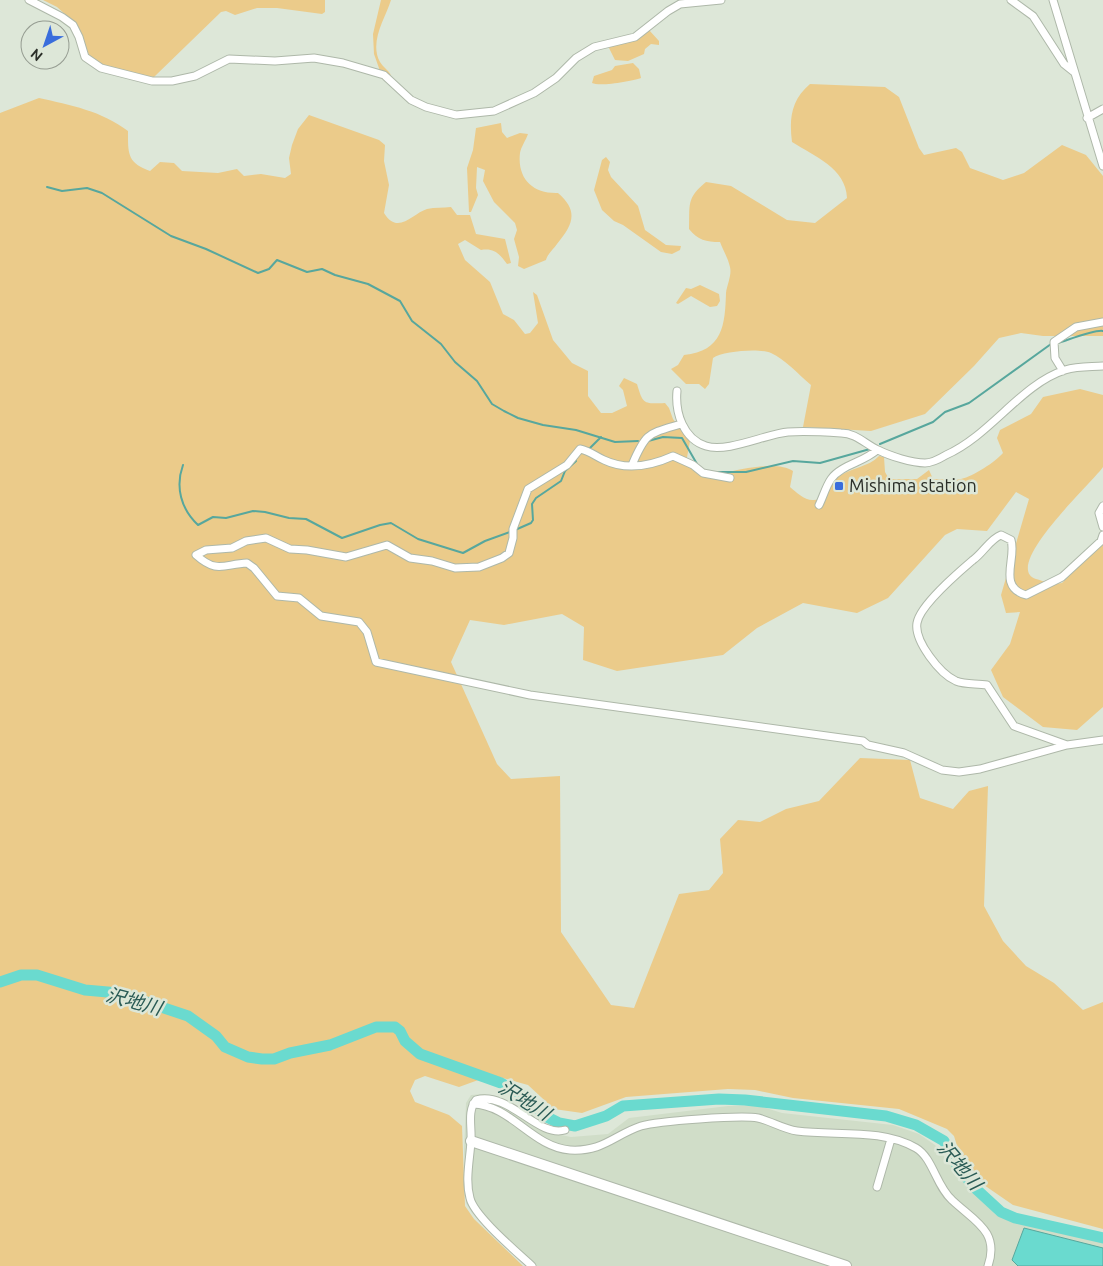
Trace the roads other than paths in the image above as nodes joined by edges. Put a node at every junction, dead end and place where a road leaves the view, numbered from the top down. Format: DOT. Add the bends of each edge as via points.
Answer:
graph roads {
  1 [pos="29,0"];
  2 [pos="721,0"];
  3 [pos="1011,0"];
  4 [pos="1053,0"];
  5 [pos="1074,72"];
  6 [pos="1103,109"];
  7 [pos="1088,118"];
  8 [pos="1103,166"];
  9 [pos="1103,322"];
  10 [pos="1103,366"];
  11 [pos="1063,370"];
  12 [pos="677,391"];
  13 [pos="681,424"];
  14 [pos="877,450"];
  15 [pos="632,465"];
  16 [pos="730,478"];
  17 [pos="819,505"];
  18 [pos="1103,506"];
  19 [pos="1103,527"];
  20 [pos="1103,535"];
  21 [pos="1103,740"];
  22 [pos="1067,744"];
  23 [pos="473,1104"];
  24 [pos="565,1130"];
  25 [pos="892,1139"];
  26 [pos="471,1140"];
  27 [pos="877,1187"];
  28 [pos="532,1266"];
  29 [pos="846,1266"];
  30 [pos="988,1266"];
  1 -- 2 [label="street" via="72,25 85,57 101,68 152,81 172,81 195,76 229,59 275,61 314,58 384,75 412,100 456,115 494,111 534,93 594,47 635,37 680,4"];
  3 -- 5 [label="street" via="1033,16 1064,64"];
  4 -- 5 [label="street"];
  5 -- 7 [label="street"];
  6 -- 7 [label="street"];
  7 -- 8 [label="street"];
  9 -- 11 [label="street" via="1076,327 1054,345 1056,358"];
  10 -- 11 [label="street"];
  11 -- 14 [label="street" via="1034,385 993,424 948,455 926,463"];
  12 -- 13 [label="street" via="677,414"];
  13 -- 14 [label="street" via="696,440 713,448 789,432 849,433"];
  13 -- 15 [label="street" via="649,435 642,442"];
  14 -- 17 [label="street" via="831,479"];
  15 -- 16 [label="street" via="650,465 673,456 703,473"];
  15 -- 22 [label="street" via="606,461 580,449 568,465 530,486 513,529 508,553 479,567 456,568 410,558 386,545 346,557 290,549 266,538 196,555 223,568 246,563 277,596 299,598 321,616 359,622 367,632 376,662 530,694 863,741 904,753 942,770 980,769"];
  18 -- 19 [label="street" via="1099,513"];
  20 -- 22 [label="street" via="1076,566 1026,594 1018,592 1012,585 1009,572 1011,540 1001,535 995,537 921,612 917,622 917,630 930,658 950,677 958,682 987,686 1014,726"];
  21 -- 22 [label="street"];
  23 -- 24 [label="street" via="480,1099 505,1104 550,1130"];
  23 -- 25 [label="street" via="503,1113 538,1139 568,1150 608,1144 641,1126 728,1118 757,1118 798,1131"];
  23 -- 26 [label="street"];
  25 -- 27 [label="street"];
  25 -- 30 [label="street" via="921,1151 945,1194 986,1232 992,1244"];
  26 -- 28 [label="street" via="468,1164 470,1198 475,1210"];
  26 -- 29 [label="street"];
}
